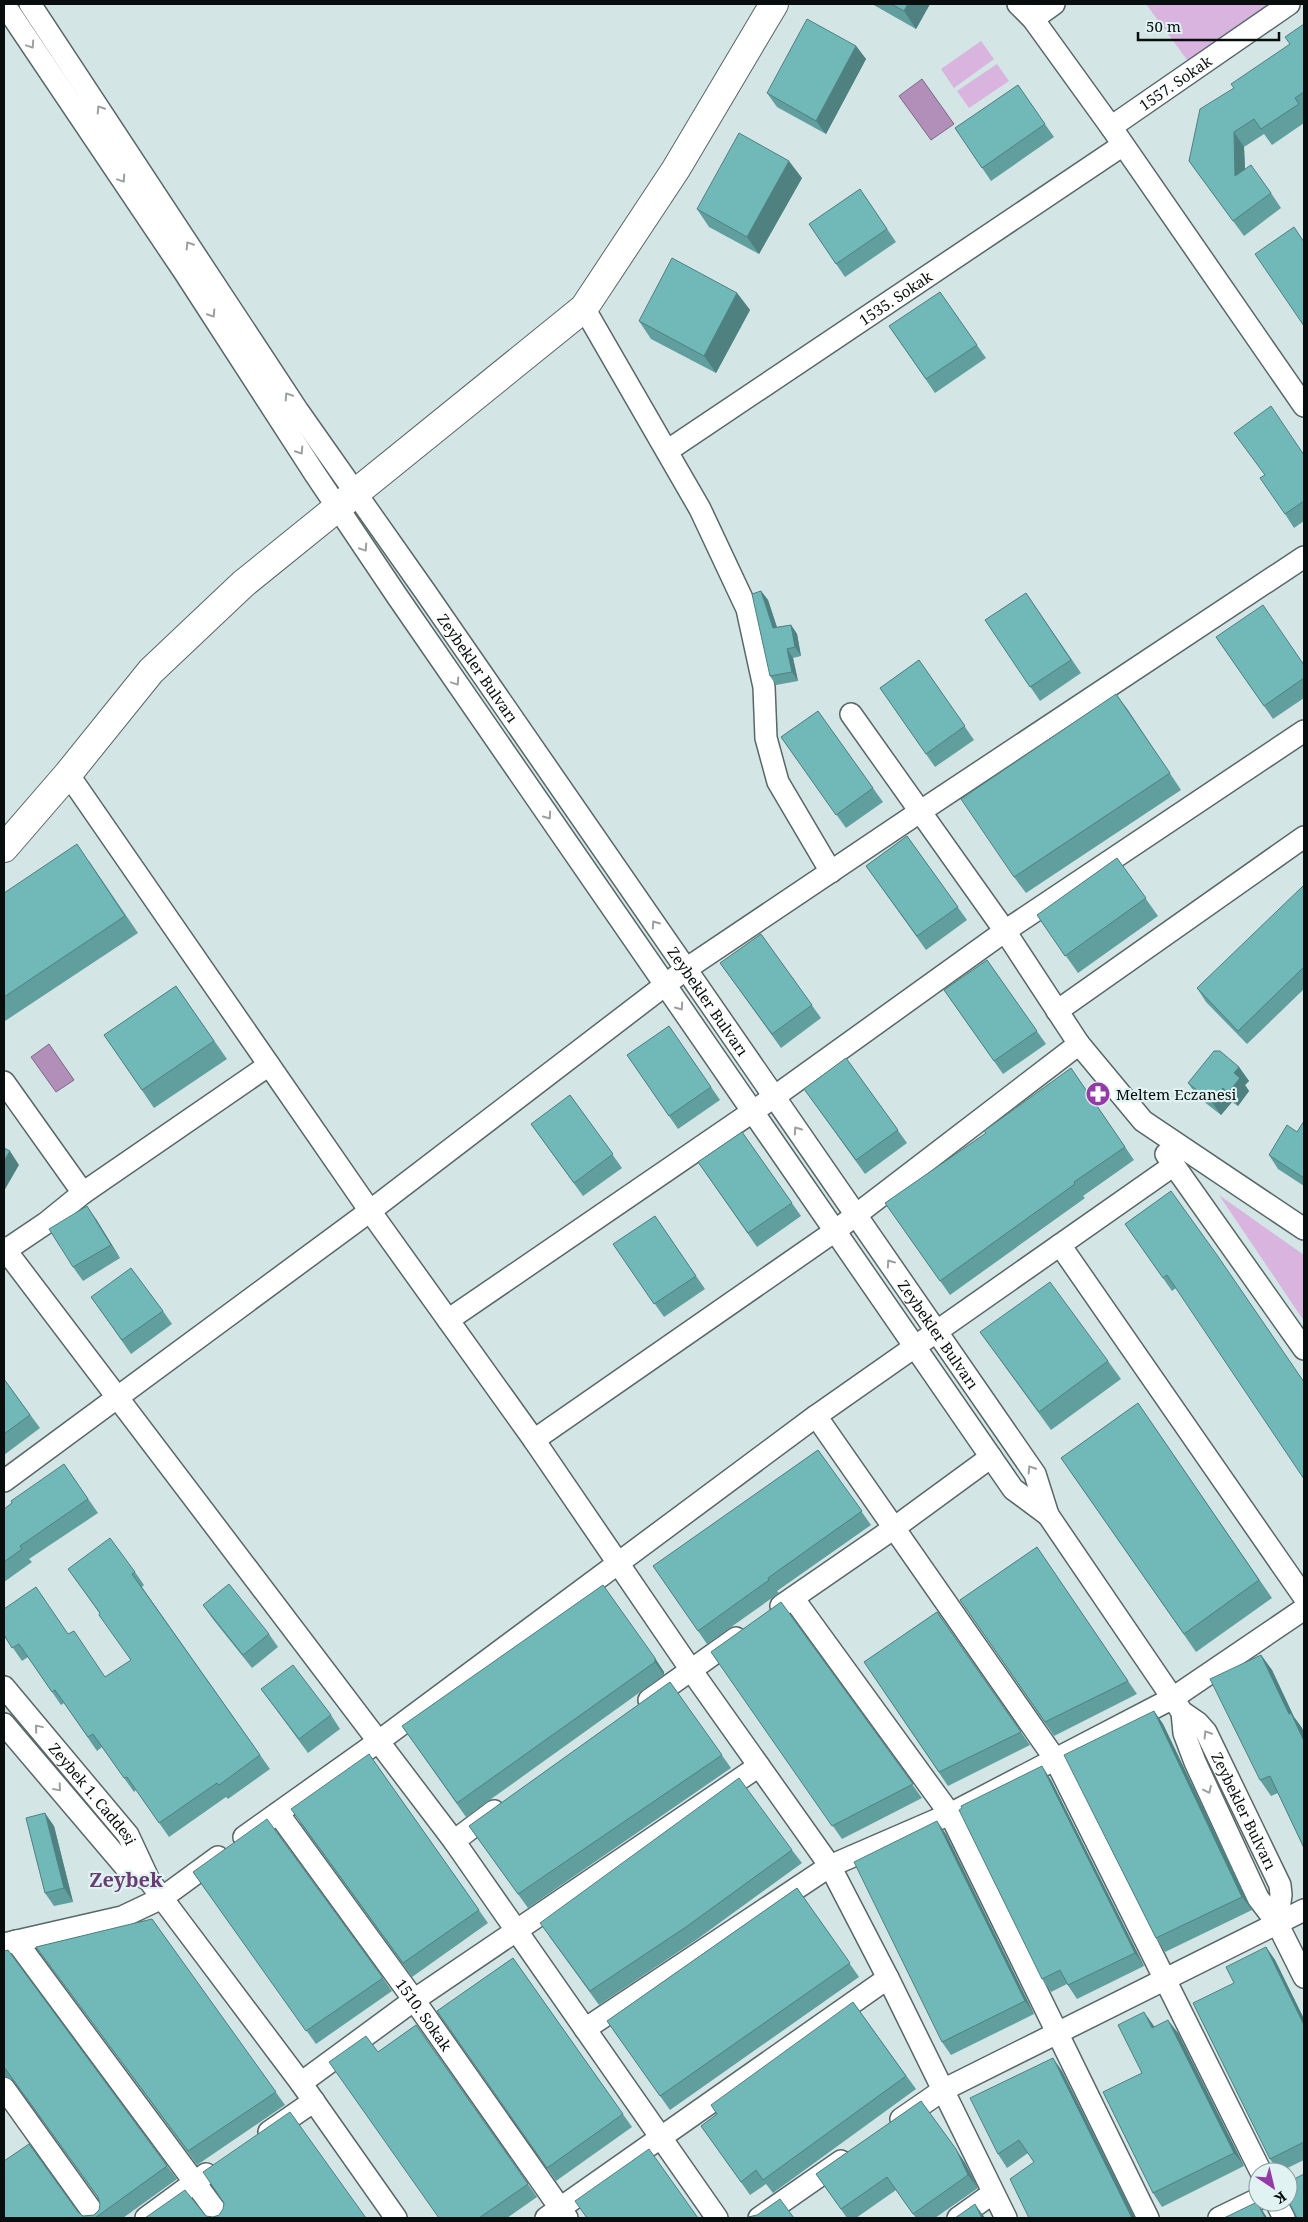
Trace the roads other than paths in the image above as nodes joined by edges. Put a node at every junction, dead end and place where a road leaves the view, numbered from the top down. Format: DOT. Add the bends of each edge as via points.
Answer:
graph roads {
  1 [pos="4,4"];
  2 [pos="30,4"];
  3 [pos="774,4"];
  4 [pos="1018,4"];
  5 [pos="1054,4"];
  6 [pos="1289,4"];
  7 [pos="1033,19"];
  8 [pos="1111,127"];
  9 [pos="1123,145"];
  10 [pos="584,308"];
  11 [pos="1304,406"];
  12 [pos="667,451"];
  13 [pos="346,500"];
  14 [pos="1304,556"];
  15 [pos="851,714"];
  16 [pos="515,722"];
  17 [pos="1304,731"];
  18 [pos="494,737"];
  19 [pos="68,774"];
  20 [pos="921,811"];
  21 [pos="1304,837"];
  22 [pos="4,848"];
  23 [pos="831,872"];
  24 [pos="1005,931"];
  25 [pos="686,970"];
  26 [pos="665,985"];
  27 [pos="1057,1011"];
  28 [pos="1079,1044"];
  29 [pos="269,1065"];
  30 [pos="4,1082"];
  31 [pos="774,1097"];
  32 [pos="752,1111"];
  33 [pos="1143,1121"];
  34 [pos="1174,1166"];
  35 [pos="83,1193"];
  36 [pos="370,1211"];
  37 [pos="856,1215"];
  38 [pos="1304,1229"];
  39 [pos="835,1231"];
  40 [pos="1060,1245"];
  41 [pos="5,1249"];
  42 [pos="448,1320"];
  43 [pos="937,1332"];
  44 [pos="916,1348"];
  45 [pos="1304,1348"];
  46 [pos="117,1397"];
  47 [pos="816,1416"];
  48 [pos="534,1440"];
  49 [pos="991,1457"];
  50 [pos="4,1481"];
  51 [pos="1048,1515"];
  52 [pos="894,1528"];
  53 [pos="618,1562"];
  54 [pos="1304,1597"];
  55 [pos="793,1598"];
  56 [pos="1304,1609"];
  57 [pos="691,1670"];
  58 [pos="4,1687"];
  59 [pos="1177,1705"];
  60 [pos="636,1710"];
  61 [pos="8,1734"];
  62 [pos="379,1740"];
  63 [pos="1055,1759"];
  64 [pos="760,1766"];
  65 [pos="509,1801"];
  66 [pos="278,1813"];
  67 [pos="950,1814"];
  68 [pos="454,1840"];
  69 [pos="830,1866"];
  70 [pos="149,1880"];
  71 [pos="162,1898"];
  72 [pos="1304,1910"];
  73 [pos="1278,1923"];
  74 [pos="516,1930"];
  75 [pos="10,1942"];
  76 [pos="1304,1977"];
  77 [pos="888,1978"];
  78 [pos="1165,1981"];
  79 [pos="414,2000"];
  80 [pos="585,2028"];
  81 [pos="1058,2032"];
  82 [pos="301,2083"];
  83 [pos="4,2088"];
  84 [pos="942,2090"];
  85 [pos="314,2101"];
  86 [pos="887,2129"];
  87 [pos="660,2136"];
  88 [pos="250,2144"];
  89 [pos="855,2151"];
  90 [pos="226,2161"];
  91 [pos="1256,2162"];
  92 [pos="194,2182"];
  93 [pos="993,2193"];
  94 [pos="1248,2204"];
  95 [pos="558,2215"];
  96 [pos="97,2218"];
  97 [pos="146,2218"];
  98 [pos="221,2218"];
  99 [pos="396,2218"];
  100 [pos="718,2218"];
  101 [pos="759,2218"];
  102 [pos="958,2218"];
  103 [pos="1006,2218"];
  104 [pos="1148,2218"];
  105 [pos="1219,2218"];
  1 -- 13 [label="street, one-way" via="185,273"];
  13 -- 2 [label="street, one-way" via="298,411"];
  3 -- 10 [label="main road" via="676,169"];
  4 -- 7 [label="street"];
  5 -- 7 [label="street"];
  6 -- 8 [label="street, 1557. Sokak"];
  7 -- 8 [label="street"];
  8 -- 9 [label="street"];
  9 -- 11 [label="street"];
  9 -- 12 [label="street, 1535. Sokak"];
  10 -- 12 [label="street"];
  10 -- 13 [label="main road"];
  12 -- 23 [label="street" via="700,509 746,609 764,687 766,738 778,782"];
  13 -- 16 [label="street, Zeybekler Bulvarı"];
  13 -- 18 [label="street, Zeybekler Bulvarı, one-way"];
  13 -- 19 [label="main road" via="243,584 151,671"];
  14 -- 20 [label="street"];
  15 -- 20 [label="street"];
  16 -- 18 [label="street"];
  25 -- 16 [label="street, Zeybekler Bulvarı, one-way"];
  17 -- 24 [label="street"];
  18 -- 26 [label="street, Zeybekler Bulvarı, one-way"];
  19 -- 22 [label="main road"];
  19 -- 29 [label="street"];
  20 -- 23 [label="street"];
  20 -- 24 [label="street"];
  21 -- 27 [label="street"];
  23 -- 25 [label="street"];
  24 -- 27 [label="street"];
  24 -- 31 [label="street"];
  25 -- 26 [label="street"];
  25 -- 31 [label="street, Zeybekler Bulvarı"];
  26 -- 32 [label="street, Zeybekler Bulvarı, one-way"];
  26 -- 36 [label="street"];
  27 -- 28 [label="street"];
  28 -- 33 [label="street"];
  28 -- 37 [label="street"];
  29 -- 35 [label="street"];
  29 -- 36 [label="street"];
  30 -- 35 [label="street"];
  31 -- 32 [label="street"];
  37 -- 31 [label="street, Zeybekler Bulvarı, one-way"];
  32 -- 39 [label="street, Zeybekler Bulvarı"];
  32 -- 42 [label="street"];
  33 -- 34 [label="street"];
  33 -- 38 [label="street"];
  34 -- 40 [label="street"];
  34 -- 45 [label="street"];
  35 -- 41 [label="street" via="46,1223"];
  36 -- 42 [label="street"];
  36 -- 46 [label="street"];
  37 -- 39 [label="street"];
  43 -- 37 [label="street, Zeybekler Bulvarı, one-way"];
  39 -- 44 [label="street, Zeybekler Bulvarı"];
  39 -- 48 [label="street"];
  40 -- 43 [label="street"];
  40 -- 54 [label="street"];
  41 -- 46 [label="street"];
  42 -- 48 [label="street"];
  43 -- 44 [label="street"];
  51 -- 43 [label="street, Zeybekler Bulvarı, one-way" via="1035,1474"];
  44 -- 47 [label="street"];
  44 -- 49 [label="street, Zeybekler Bulvarı"];
  46 -- 50 [label="street"];
  46 -- 62 [label="street"];
  47 -- 52 [label="street"];
  47 -- 53 [label="street"];
  48 -- 53 [label="street"];
  49 -- 51 [label="street, Zeybekler Bulvarı" via="1013,1489"];
  49 -- 52 [label="street"];
  51 -- 59 [label="street, Zeybekler Bulvarı"];
  52 -- 55 [label="street"];
  52 -- 63 [label="street"];
  53 -- 57 [label="street"];
  53 -- 62 [label="street"];
  55 -- 57 [label="street"];
  55 -- 67 [label="street"];
  56 -- 59 [label="street"];
  57 -- 60 [label="street"];
  57 -- 64 [label="street"];
  70 -- 58 [label="street, Zeybek 1. Caddesi, one-way" via="128,1835"];
  59 -- 63 [label="street"];
  59 -- 73 [label="street, Zeybekler Bulvarı" via="1195,1762 1258,1898"];
  61 -- 70 [label="street, Zeybek 1. Caddesi, one-way" via="128,1870"];
  62 -- 66 [label="street"];
  62 -- 68 [label="street"];
  63 -- 67 [label="street"];
  63 -- 78 [label="street"];
  64 -- 69 [label="street"];
  64 -- 74 [label="street"];
  65 -- 68 [label="street"];
  66 -- 71 [label="street"];
  66 -- 79 [label="street, 1510. Sokak"];
  67 -- 69 [label="street"];
  67 -- 81 [label="street"];
  68 -- 74 [label="street"];
  69 -- 77 [label="street"];
  69 -- 80 [label="street"];
  70 -- 71 [label="street"];
  71 -- 75 [label="street" via="122,1917"];
  71 -- 82 [label="street"];
  72 -- 73 [label="street"];
  73 -- 76 [label="street, Zeybekler Bulvarı"];
  73 -- 78 [label="street"];
  74 -- 79 [label="street"];
  74 -- 80 [label="street"];
  75 -- 92 [label="street"];
  77 -- 84 [label="street"];
  77 -- 87 [label="street"];
  78 -- 81 [label="street"];
  78 -- 91 [label="street"];
  79 -- 82 [label="street"];
  79 -- 95 [label="street, 1510. Sokak"];
  80 -- 87 [label="street"];
  81 -- 84 [label="street"];
  81 -- 104 [label="street"];
  82 -- 85 [label="street"];
  83 -- 96 [label="street"];
  84 -- 86 [label="street"];
  84 -- 93 [label="street"];
  85 -- 88 [label="street"];
  85 -- 99 [label="street"];
  87 -- 95 [label="street"];
  87 -- 100 [label="street"];
  89 -- 101 [label="street"];
  90 -- 92 [label="street"];
  92 -- 97 [label="street"];
  92 -- 98 [label="street"];
  93 -- 102 [label="street"];
  93 -- 103 [label="street"];
  94 -- 105 [label="street"];
}
